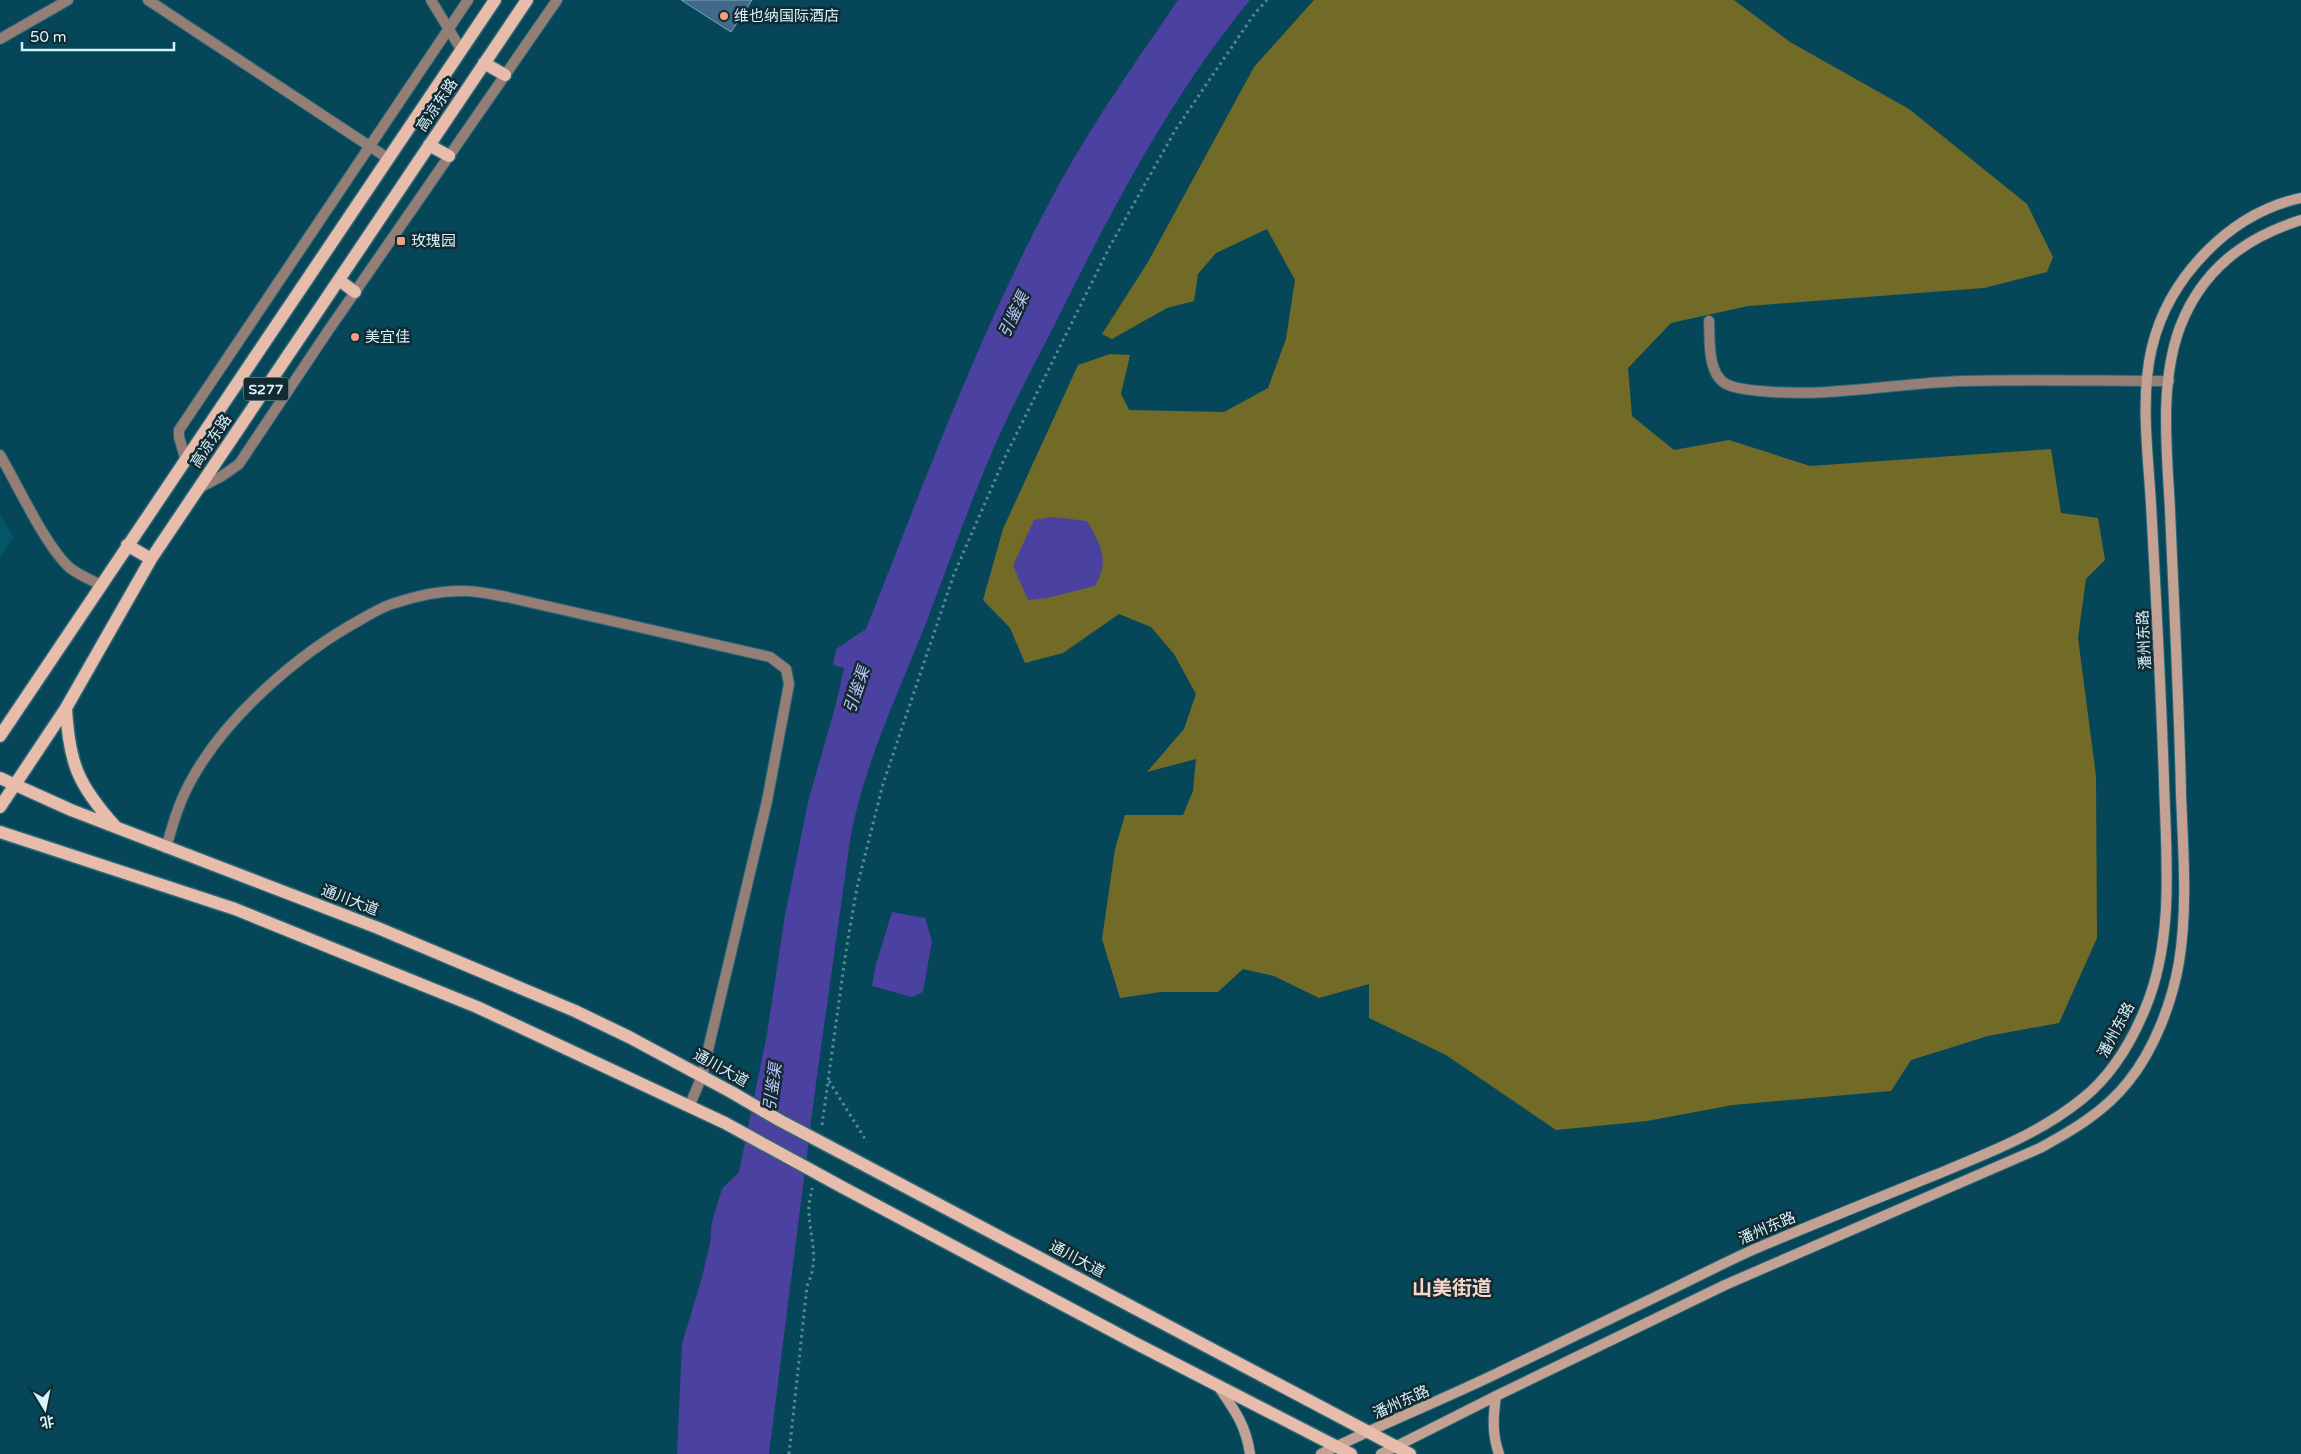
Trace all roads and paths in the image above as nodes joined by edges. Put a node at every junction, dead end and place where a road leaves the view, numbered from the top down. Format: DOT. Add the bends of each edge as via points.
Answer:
graph roads {
  1 [pos="68,0"];
  2 [pos="148,0"];
  3 [pos="431,0"];
  4 [pos="468,0"];
  5 [pos="495,0"];
  6 [pos="527,0"];
  7 [pos="557,0"];
  8 [pos="1267,0"];
  9 [pos="448,30"];
  10 [pos="0,39"];
  11 [pos="462,51"];
  12 [pos="484,62"];
  13 [pos="505,75"];
  14 [pos="429,145"];
  15 [pos="369,147"];
  16 [pos="449,156"];
  17 [pos="389,159"];
  18 [pos="2301,198"];
  19 [pos="2301,220"];
  20 [pos="338,280"];
  21 [pos="355,292"];
  22 [pos="1709,321"];
  23 [pos="2148,381"];
  24 [pos="2169,381"];
  25 [pos="0,455"];
  26 [pos="186,460"];
  27 [pos="199,488"];
  28 [pos="127,545"];
  29 [pos="151,559"];
  30 [pos="101,585"];
  31 [pos="66,708"];
  32 [pos="0,736"];
  33 [pos="0,778"];
  34 [pos="14,785"];
  35 [pos="0,807"];
  36 [pos="119,829"];
  37 [pos="0,832"];
  38 [pos="166,848"];
  39 [pos="702,1076"];
  40 [pos="829,1081"];
  41 [pos="689,1106"];
  42 [pos="821,1133"];
  43 [pos="867,1142"];
  44 [pos="813,1181"];
  45 [pos="1217,1385"];
  46 [pos="1496,1396"];
  47 [pos="1369,1433"];
  48 [pos="1337,1446"];
  49 [pos="1396,1447"];
  50 [pos="789,1454"];
  51 [pos="1250,1454"];
  52 [pos="1321,1454"];
  53 [pos="1351,1454"];
  54 [pos="1381,1454"];
  55 [pos="1410,1454"];
  56 [pos="1499,1454"];
  1 -- 10 [label="street"];
  2 -- 15 [label="street"];
  3 -- 9 [label="street"];
  4 -- 9 [label="street"];
  5 -- 11 [label="main road, 高凉东路 / S277"];
  6 -- 12 [label="main road, 高凉东路 / S277"];
  7 -- 13 [label="street"];
  8 -- 40 [label="path" via="1254,12 1176,129 1110,246 1006,455 954,574 883,784 857,887"];
  9 -- 11 [label="street"];
  9 -- 15 [label="street"];
  11 -- 17 [label="main road, 高凉东路 / S277"];
  12 -- 13 [label="main road"];
  12 -- 14 [label="main road, 高凉东路 / S277"];
  13 -- 16 [label="street"];
  14 -- 16 [label="main road"];
  14 -- 20 [label="main road, 高凉东路 / S277"];
  15 -- 17 [label="street"];
  15 -- 26 [label="street" via="179,430"];
  16 -- 21 [label="street"];
  17 -- 26 [label="main road, 高凉东路 / S277"];
  18 -- 23 [label="main road, 潘州东路" via="2255,214 2224,235 2196,263 2159,323 2151,351"];
  19 -- 24 [label="main road" via="2272,229 2216,267 2195,296 2180,328"];
  20 -- 21 [label="main road"];
  20 -- 27 [label="main road, 高凉东路 / S277"];
  21 -- 27 [label="street" via="238,464"];
  22 -- 23 [label="street" via="1710,348 1719,378 1745,389 1788,394 1962,381"];
  23 -- 24 [label="street"];
  23 -- 47 [label="main road, 潘州东路" via="2147,440 2160,670 2166,904 2158,967 2147,1006 2110,1074 2052,1121 2001,1147 1757,1248"];
  24 -- 46 [label="main road" via="2167,438 2179,711 2184,880 2182,926 2179,963 2171,993 2160,1025 2130,1080 2111,1101 2082,1124 2040,1148 1725,1285"];
  25 -- 30 [label="street" via="63,560"];
  26 -- 28 [label="main road, 高凉东路 / S277"];
  27 -- 29 [label="main road, 高凉东路 / S277"];
  28 -- 29 [label="main road"];
  28 -- 30 [label="main road, 高凉东路 / S277"];
  29 -- 31 [label="main road, 高凉东路 / S277"];
  30 -- 32 [label="main road, 高凉东路 / S277"];
  31 -- 34 [label="main road, 高凉东路 / S277"];
  31 -- 36 [label="main road" via="77,775 97,806"];
  33 -- 34 [label="main road, 通川大道"];
  34 -- 35 [label="main road, 高凉东路 / S277"];
  34 -- 36 [label="main road, 通川大道"];
  36 -- 38 [label="main road, 通川大道"];
  37 -- 41 [label="main road" via="235,909 477,1007"];
  38 -- 39 [label="main road, 通川大道" via="378,928 575,1011"];
  38 -- 39 [label="street" via="183,795 194,775 212,747 251,703 295,662 342,630 393,603 466,591 507,597 770,657 786,669 789,684 767,801"];
  39 -- 41 [label="street"];
  39 -- 47 [label="main road, 通川大道, bridge"];
  40 -- 42 [label="path"];
  40 -- 43 [label="path"];
  41 -- 45 [label="main road, bridge"];
  44 -- 50 [label="path" via="809,1209 814,1243 813,1272 807,1286"];
  45 -- 48 [label="main road"];
  45 -- 51 [label="main road" via="1247,1434"];
  46 -- 49 [label="main road"];
  46 -- 56 [label="main road" via="1492,1420"];
  47 -- 48 [label="main road, 潘州东路"];
  47 -- 49 [label="main road, 通川大道"];
  48 -- 52 [label="main road, 潘州东路"];
  48 -- 53 [label="main road"];
  49 -- 54 [label="main road"];
  49 -- 55 [label="main road, 通川大道"];
}
